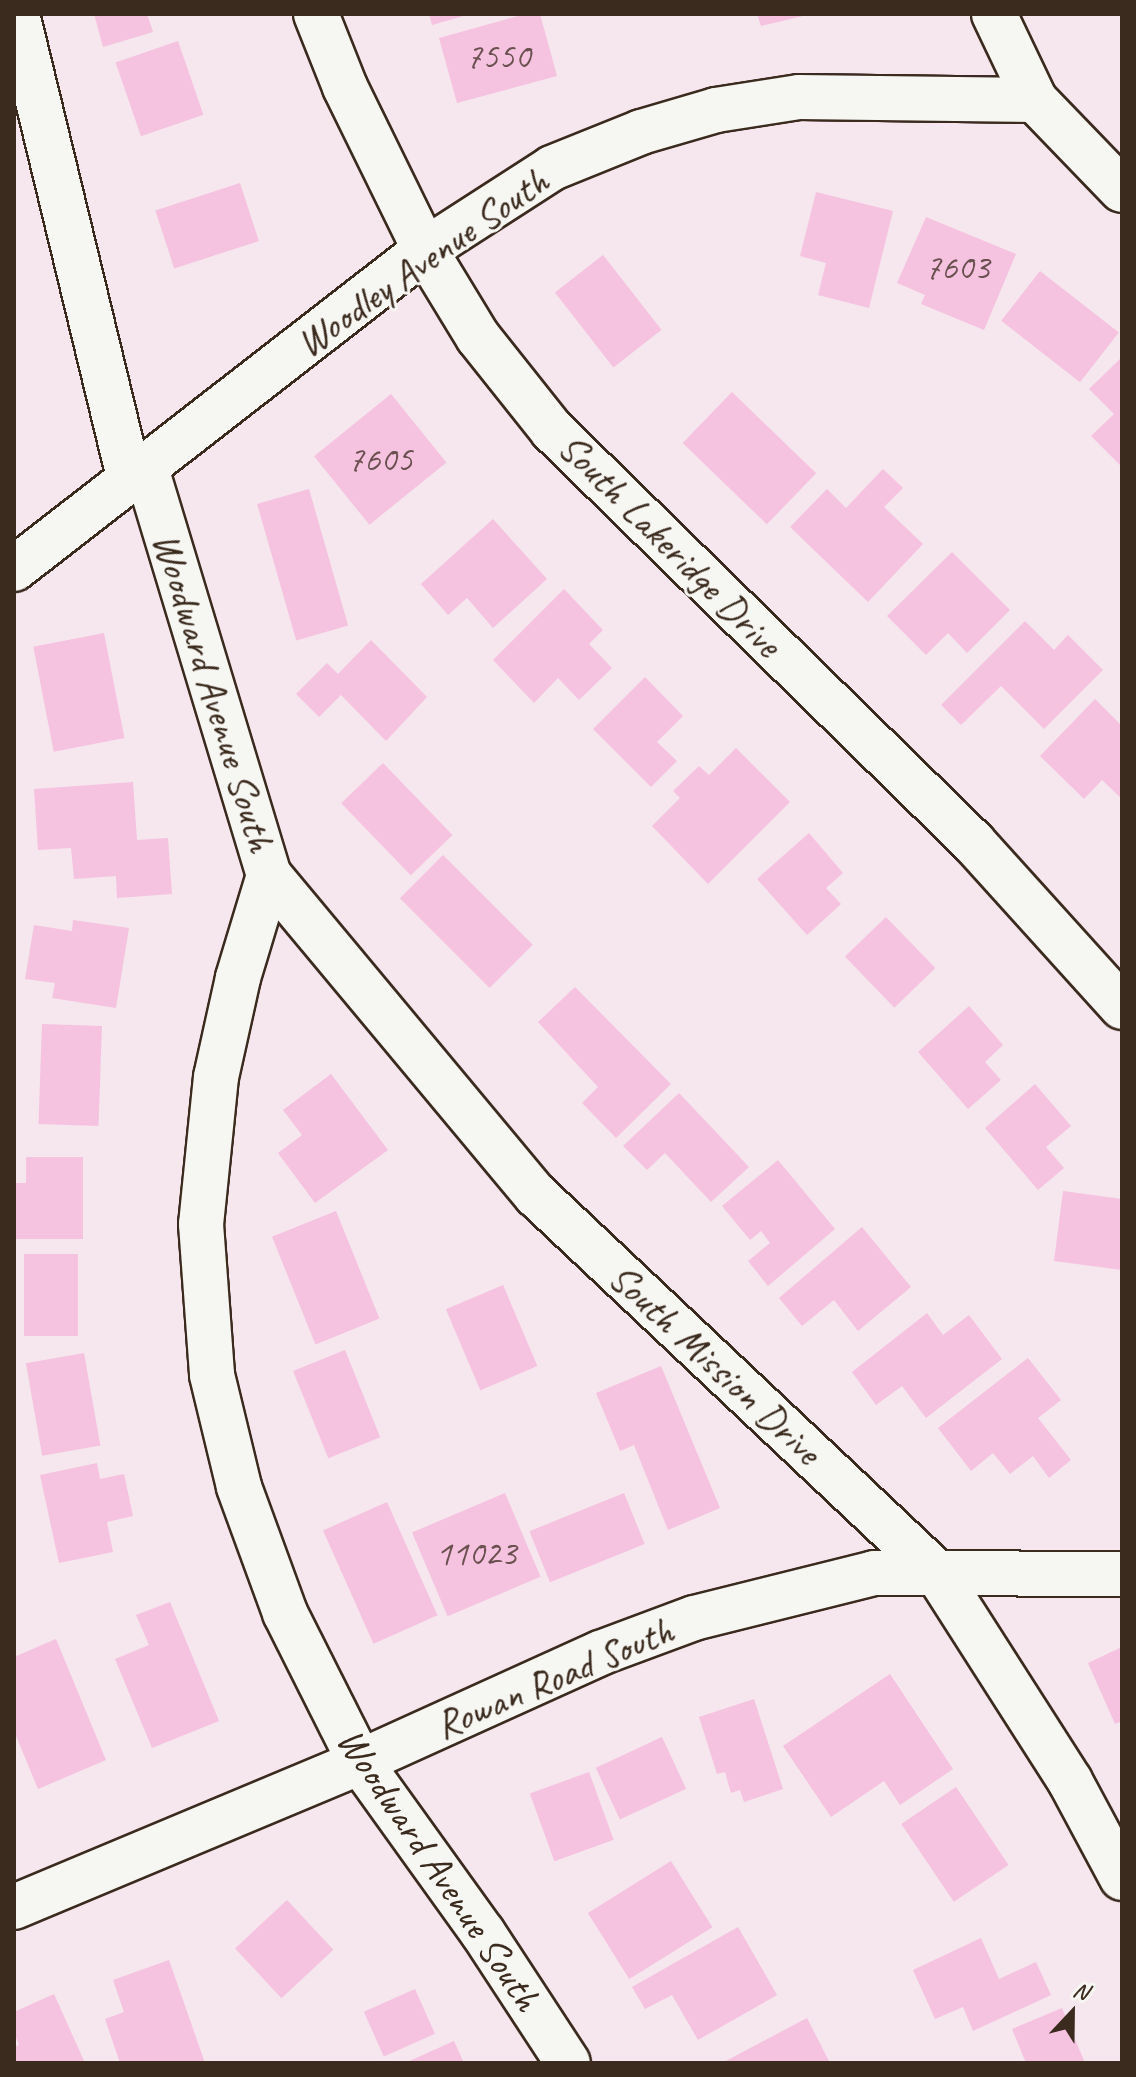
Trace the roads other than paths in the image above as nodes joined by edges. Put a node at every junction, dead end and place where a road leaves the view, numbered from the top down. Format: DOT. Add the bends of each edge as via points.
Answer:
graph roads {
  1 [pos="17,14"];
  2 [pos="316,14"];
  3 [pos="994,14"];
  4 [pos="1035,100"];
  5 [pos="1122,190"];
  6 [pos="425,250"];
  7 [pos="138,474"];
  8 [pos="14,569"];
  9 [pos="269,875"];
  10 [pos="1122,1007"];
  11 [pos="937,1573"];
  12 [pos="1122,1574"];
  13 [pos="360,1762"];
  14 [pos="1122,1878"];
  15 [pos="14,1907"];
  16 [pos="568,2063"];
  1 -- 7 [label="street, Woodward Avenue South"];
  2 -- 6 [label="street, South Lakeridge Drive" via="345,87"];
  3 -- 4 [label="street"];
  4 -- 5 [label="street"];
  4 -- 6 [label="street, Woodley Avenue South" via="799,97 716,110 641,132 552,168"];
  6 -- 7 [label="street, Woodley Avenue South"];
  6 -- 10 [label="street, South Lakeridge Drive" via="478,337 552,430 974,843"];
  7 -- 8 [label="street, Woodley Avenue South"];
  7 -- 9 [label="street, Woodward Avenue South"];
  9 -- 11 [label="street, South Mission Drive" via="536,1195"];
  9 -- 13 [label="street, Woodward Avenue South" via="216,1077 201,1224 212,1375 239,1487 285,1613"];
  11 -- 12 [label="street, Rowan Road South"];
  11 -- 13 [label="street, Rowan Road South" via="874,1573 694,1618 600,1653"];
  11 -- 14 [label="street, South Mission Drive" via="1070,1781"];
  13 -- 15 [label="street, Rowan Road South"];
  13 -- 16 [label="street, Woodward Avenue South"];
}
